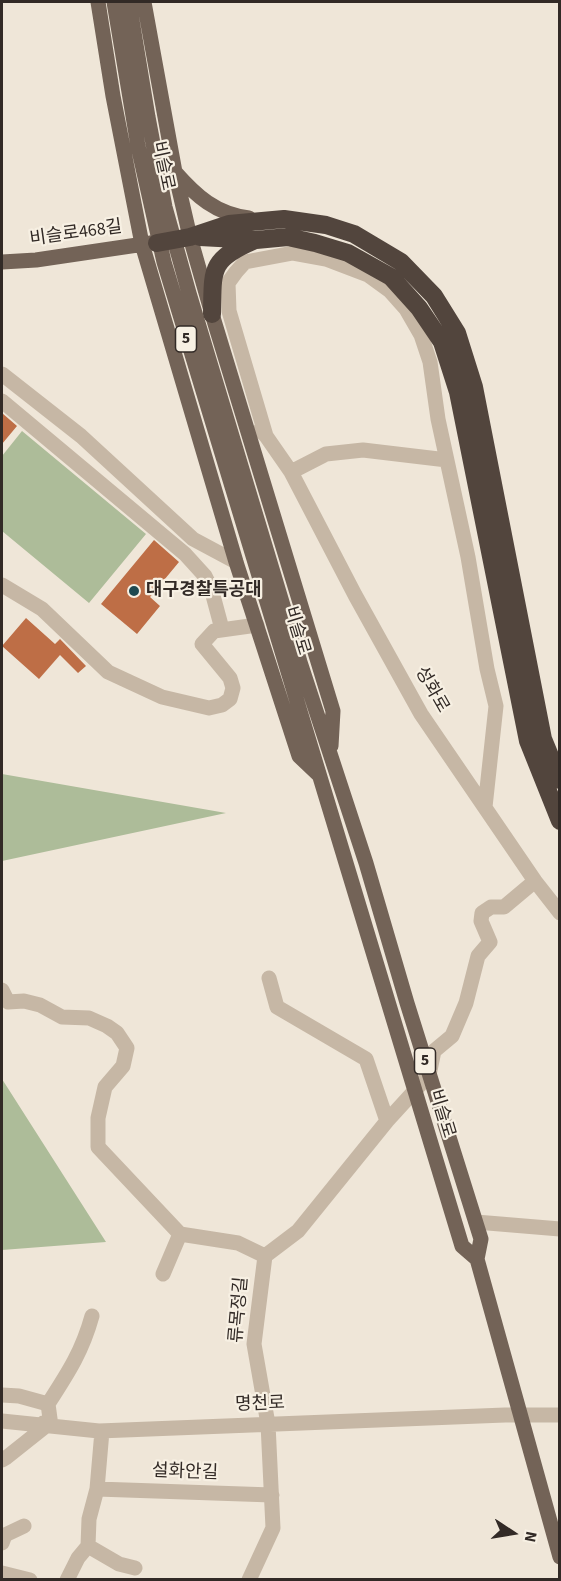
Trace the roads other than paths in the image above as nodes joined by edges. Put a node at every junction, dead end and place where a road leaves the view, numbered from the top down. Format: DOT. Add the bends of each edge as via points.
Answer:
graph roads {
  1 [pos="98,2"];
  2 [pos="114,2"];
  3 [pos="129,2"];
  4 [pos="144,2"];
  5 [pos="175,172"];
  6 [pos="276,220"];
  7 [pos="190,237"];
  8 [pos="256,240"];
  9 [pos="149,243"];
  10 [pos="2,262"];
  11 [pos="212,314"];
  12 [pos="2,374"];
  13 [pos="2,401"];
  14 [pos="242,414"];
  15 [pos="266,436"];
  16 [pos="447,460"];
  17 [pos="291,472"];
  18 [pos="237,562"];
  19 [pos="2,585"];
  20 [pos="257,625"];
  21 [pos="222,629"];
  22 [pos="294,665"];
  23 [pos="330,753"];
  24 [pos="321,777"];
  25 [pos="560,780"];
  26 [pos="484,807"];
  27 [pos="560,821"];
  28 [pos="535,881"];
  29 [pos="560,913"];
  30 [pos="269,978"];
  31 [pos="2,990"];
  32 [pos="429,1075"];
  33 [pos="414,1092"];
  34 [pos="387,1121"];
  35 [pos="476,1222"];
  36 [pos="560,1229"];
  37 [pos="180,1234"];
  38 [pos="265,1256"];
  39 [pos="477,1259"];
  40 [pos="163,1274"];
  41 [pos="92,1316"];
  42 [pos="2,1395"];
  43 [pos="48,1404"];
  44 [pos="2,1412"];
  45 [pos="521,1414"];
  46 [pos="560,1415"];
  47 [pos="2,1421"];
  48 [pos="267,1424"];
  49 [pos="48,1426"];
  50 [pos="102,1431"];
  51 [pos="2,1460"];
  52 [pos="97,1489"];
  53 [pos="272,1495"];
  54 [pos="24,1526"];
  55 [pos="2,1543"];
  56 [pos="88,1546"];
  57 [pos="560,1557"];
  58 [pos="135,1568"];
  59 [pos="2,1573"];
  60 [pos="30,1580"];
  61 [pos="67,1580"];
  62 [pos="249,1580"];
  1 -- 9 [label="main road" via="113,96"];
  2 -- 22 [label="main road, 비슬로 / 5" via="138,146 164,262"];
  3 -- 22 [label="main road, 비슬로 / 5" via="165,207"];
  4 -- 5 [label="main road"];
  5 -- 6 [label="main road" via="193,193 232,216"];
  5 -- 7 [label="main road"];
  6 -- 7 [label="highway" via="230,224"];
  6 -- 25 [label="highway" via="326,225 354,234 401,262 434,296 457,333 474,387 543,739"];
  7 -- 8 [label="highway"];
  7 -- 9 [label="highway"];
  7 -- 11 [label="main road"];
  8 -- 11 [label="highway" via="235,249 217,265"];
  8 -- 27 [label="highway" via="288,237 348,253 391,277 442,342 458,392 528,741"];
  9 -- 10 [label="main road, 비슬로468길"];
  9 -- 18 [label="main road"];
  11 -- 14 [label="main road"];
  12 -- 18 [label="street" via="81,436 193,539"];
  13 -- 21 [label="street" via="185,554 211,588"];
  14 -- 15 [label="street"];
  14 -- 23 [label="main road" via="333,711"];
  15 -- 16 [label="street" via="229,311 228,283 245,262 293,253 368,275 406,309 430,362"];
  15 -- 17 [label="street, 성화로"];
  16 -- 17 [label="street" via="363,450 326,454"];
  16 -- 26 [label="street" via="496,706"];
  17 -- 26 [label="street, 성화로" via="421,714"];
  18 -- 20 [label="main road"];
  19 -- 21 [label="street" via="42,609 108,672 162,697 209,708 230,699 233,688 230,678 202,644 214,631"];
  20 -- 21 [label="street"];
  20 -- 24 [label="main road" via="299,756"];
  22 -- 23 [label="main road, 비슬로 / 5"];
  22 -- 24 [label="main road, 비슬로 / 5"];
  23 -- 32 [label="main road, 비슬로 / 5"];
  24 -- 33 [label="main road, 비슬로 / 5"];
  26 -- 28 [label="street, 성화로"];
  28 -- 29 [label="street, 성화로"];
  28 -- 32 [label="street" via="504,907 492,907 482,913 481,921 490,942 478,956 466,1004 452,1036 434,1051"];
  30 -- 34 [label="street" via="277,1007 366,1059"];
  31 -- 37 [label="street" via="8,1002 40,1005 62,1017 89,1018 117,1034 127,1048 123,1066 105,1088 98,1147"];
  32 -- 33 [label="street, 류목정길"];
  32 -- 35 [label="main road, 비슬로 / 5"];
  33 -- 34 [label="street, 류목정길"];
  33 -- 39 [label="main road, 비슬로 / 5" via="462,1246"];
  34 -- 38 [label="street, 류목정길" via="298,1231"];
  35 -- 36 [label="street"];
  35 -- 39 [label="main road, 비슬로 / 5" via="481,1239"];
  37 -- 38 [label="street" via="238,1243"];
  37 -- 40 [label="street"];
  38 -- 48 [label="street, 류목정길" via="254,1344"];
  39 -- 45 [label="main road, 비슬로 / 5"];
  41 -- 43 [label="street" via="76,1362"];
  42 -- 43 [label="street"];
  43 -- 49 [label="street"];
  44 -- 49 [label="street" via="38,1417"];
  45 -- 46 [label="street, 명천로"];
  45 -- 48 [label="street, 명천로"];
  45 -- 57 [label="main road, 비슬로 / 5"];
  47 -- 49 [label="street, 명천로"];
  48 -- 50 [label="street, 명천로"];
  48 -- 53 [label="street, 류목정길"];
  49 -- 50 [label="street, 명천로"];
  49 -- 51 [label="street"];
  50 -- 52 [label="street"];
  52 -- 53 [label="street, 설화안길"];
  52 -- 56 [label="street" via="89,1519"];
  53 -- 62 [label="street, 류목정길" via="273,1528"];
  54 -- 55 [label="street" via="5,1535"];
  56 -- 58 [label="street" via="119,1564"];
  56 -- 61 [label="street"];
  59 -- 60 [label="street"];
}
